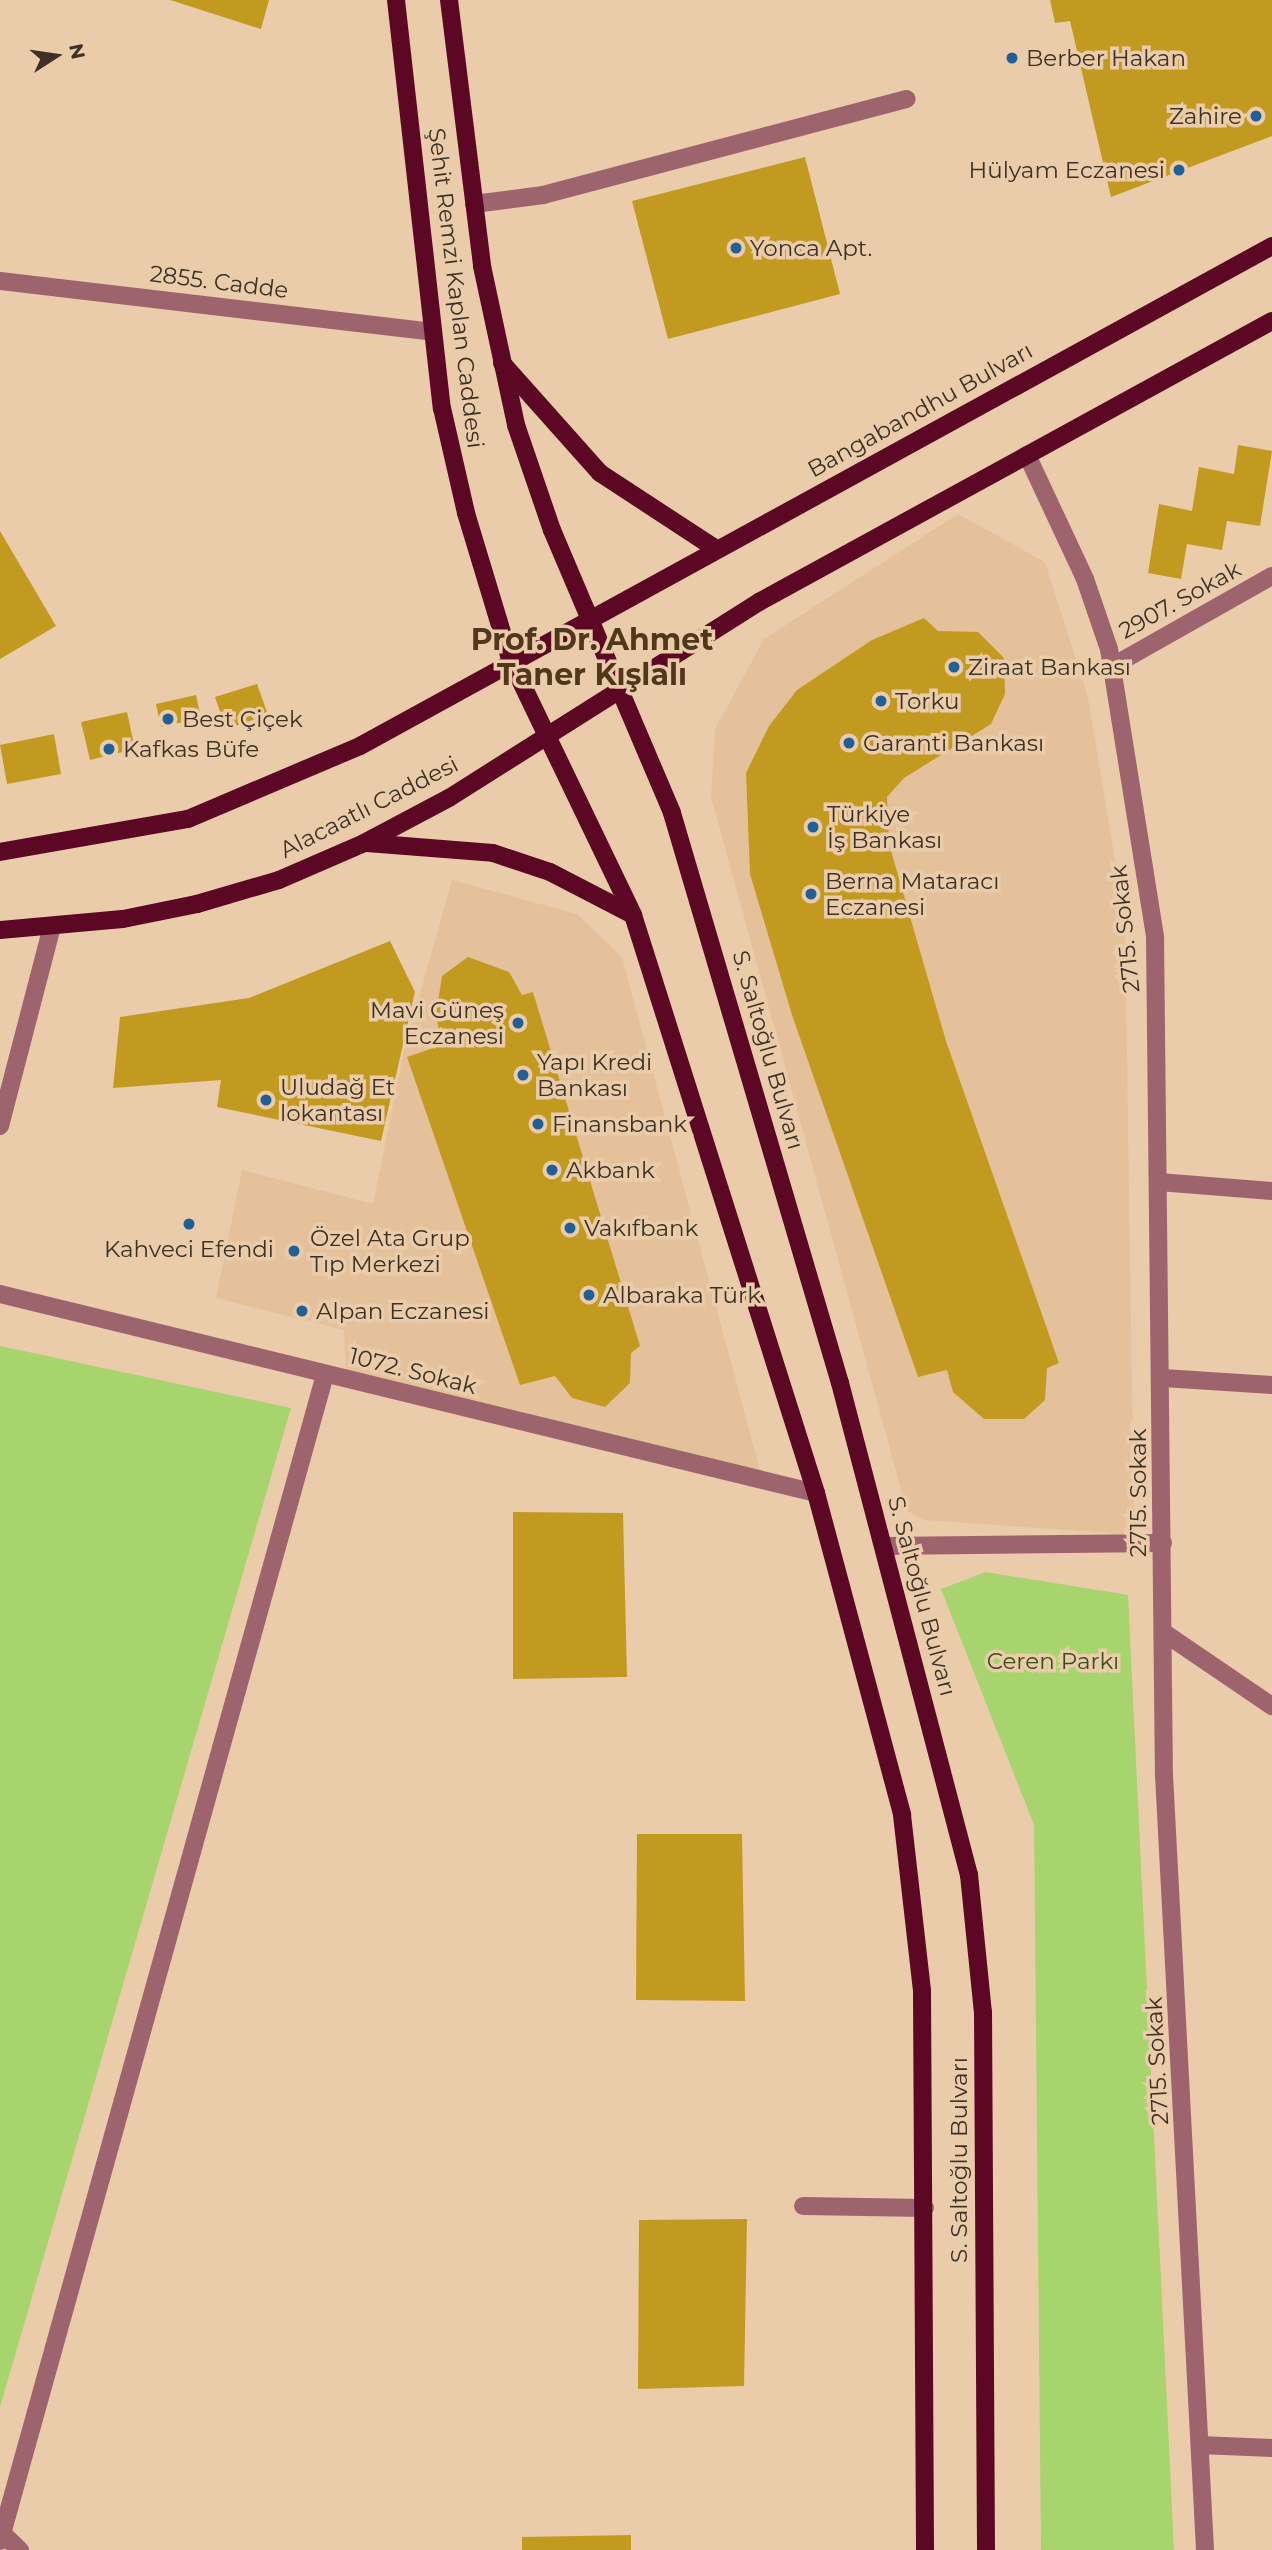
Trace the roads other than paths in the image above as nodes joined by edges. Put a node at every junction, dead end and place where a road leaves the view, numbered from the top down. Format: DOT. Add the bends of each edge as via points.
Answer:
graph roads {
  1 [pos="396,0"];
  2 [pos="449,0"];
  3 [pos="907,99"];
  4 [pos="474,204"];
  5 [pos="1272,246"];
  6 [pos="0,281"];
  7 [pos="1272,321"];
  8 [pos="433,332"];
  9 [pos="499,359"];
  10 [pos="1027,455"];
  11 [pos="716,549"];
  12 [pos="1272,576"];
  13 [pos="590,615"];
  14 [pos="510,659"];
  15 [pos="1111,667"];
  16 [pos="622,687"];
  17 [pos="544,737"];
  18 [pos="364,843"];
  19 [pos="0,852"];
  20 [pos="633,915"];
  21 [pos="52,927"];
  22 [pos="0,930"];
  23 [pos="0,1126"];
  24 [pos="1159,1182"];
  25 [pos="1272,1191"];
  26 [pos="0,1294"];
  27 [pos="325,1375"];
  28 [pos="1163,1378"];
  29 [pos="1272,1385"];
  30 [pos="816,1493"];
  31 [pos="1163,1543"];
  32 [pos="884,1546"];
  33 [pos="1163,1632"];
  34 [pos="1272,1706"];
  35 [pos="803,2206"];
  36 [pos="925,2208"];
  37 [pos="1200,2445"];
  38 [pos="1272,2448"];
  39 [pos="2,2536"];
  40 [pos="20,2550"];
  41 [pos="925,2550"];
  42 [pos="986,2550"];
  43 [pos="1205,2550"];
  1 -- 8 [label="main road, Şehit Remzi Kaplan Caddesi"];
  2 -- 4 [label="main road, Şehit Remzi Kaplan Caddesi"];
  3 -- 4 [label="street" via="543,195"];
  4 -- 9 [label="main road, Şehit Remzi Kaplan Caddesi"];
  5 -- 11 [label="main road, Bangabandhu Bulvarı"];
  6 -- 8 [label="street, 2855. Cadde"];
  7 -- 10 [label="main road"];
  8 -- 14 [label="main road, Şehit Remzi Kaplan Caddesi" via="454,466"];
  9 -- 11 [label="main road" via="600,473"];
  9 -- 13 [label="main road, Şehit Remzi Kaplan Caddesi" via="534,480"];
  10 -- 15 [label="street, 2715. Sokak" via="1094,602"];
  10 -- 16 [label="main road" via="759,602"];
  11 -- 13 [label="main road, Bangabandhu Bulvarı"];
  12 -- 15 [label="street, 2907. Sokak"];
  13 -- 14 [label="main road, Bangabandhu Bulvarı"];
  13 -- 16 [label="main road, Şehit Remzi Kaplan Caddesi"];
  14 -- 17 [label="main road, Şehit Remzi Kaplan Caddesi"];
  14 -- 19 [label="main road" via="360,746 239,802 137,832"];
  15 -- 24 [label="street, 2715. Sokak" via="1155,936"];
  16 -- 17 [label="main road, Alacaatlı Caddesi"];
  16 -- 32 [label="main road, S. Saltoğlu Bulvarı" via="672,813"];
  17 -- 18 [label="main road, Alacaatlı Caddesi"];
  17 -- 20 [label="main road, S. Saltoğlu Bulvarı"];
  18 -- 20 [label="main road" via="493,853 550,872"];
  18 -- 21 [label="main road, Alacaatlı Caddesi" via="279,880 197,904"];
  20 -- 30 [label="main road, S. Saltoğlu Bulvarı"];
  21 -- 22 [label="main road, Alacaatlı Caddesi"];
  21 -- 23 [label="street"];
  24 -- 25 [label="street"];
  24 -- 28 [label="street, 2715. Sokak"];
  26 -- 27 [label="street, 1072. Sokak"];
  27 -- 30 [label="street, 1072. Sokak"];
  27 -- 39 [label="street"];
  28 -- 29 [label="street"];
  28 -- 31 [label="street, 2715. Sokak"];
  30 -- 36 [label="main road, S. Saltoğlu Bulvarı" via="881,1724 914,1893"];
  31 -- 32 [label="street"];
  31 -- 33 [label="street, 2715. Sokak"];
  32 -- 42 [label="main road, S. Saltoğlu Bulvarı" via="969,1875 978,1939"];
  33 -- 34 [label="street"];
  33 -- 37 [label="street, 2715. Sokak" via="1164,1775"];
  35 -- 36 [label="street"];
  36 -- 41 [label="main road, S. Saltoğlu Bulvarı"];
  37 -- 38 [label="street"];
  37 -- 43 [label="street, 2715. Sokak"];
  39 -- 40 [label="street"];
}
